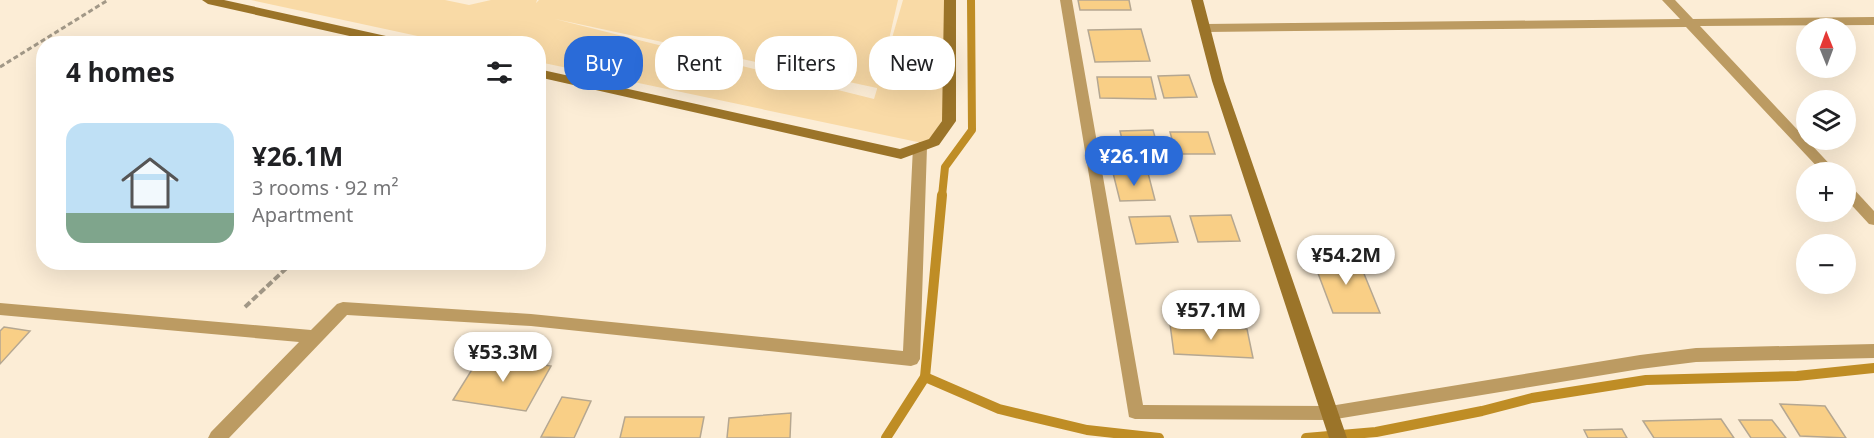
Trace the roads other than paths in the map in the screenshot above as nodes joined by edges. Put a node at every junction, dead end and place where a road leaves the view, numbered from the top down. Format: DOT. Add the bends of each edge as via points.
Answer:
graph roads {
  1 [pos="208,0"];
  2 [pos="950,0"];
  3 [pos="1066,0"];
  4 [pos="1197,0"];
  5 [pos="1668,0"];
  6 [pos="1874,21"];
  7 [pos="1690,24"];
  8 [pos="1206,28"];
  9 [pos="368,36"];
  10 [pos="546,75"];
  11 [pos="920,147"];
  12 [pos="1821,162"];
  13 [pos="1856,201"];
  14 [pos="1874,220"];
  15 [pos="0,309"];
  16 [pos="313,337"];
  17 [pos="1874,351"];
  18 [pos="1330,413"];
  19 [pos="217,438"];
  20 [pos="1338,438"];
  1 -- 9 [label="street"];
  2 -- 11 [label="street" via="950,121 934,142"];
  3 -- 18 [label="street" via="1135,412"];
  4 -- 8 [label="street"];
  5 -- 7 [label="street"];
  6 -- 7 [label="street"];
  7 -- 8 [label="street"];
  7 -- 12 [label="street"];
  8 -- 18 [label="street" via="1218,81"];
  10 -- 11 [label="street" via="901,154"];
  11 -- 16 [label="street" via="911,359 531,320 343,308"];
  13 -- 14 [label="street"];
  15 -- 16 [label="street"];
  16 -- 19 [label="street"];
  17 -- 18 [label="street" via="1696,355"];
  18 -- 20 [label="street"];
}
